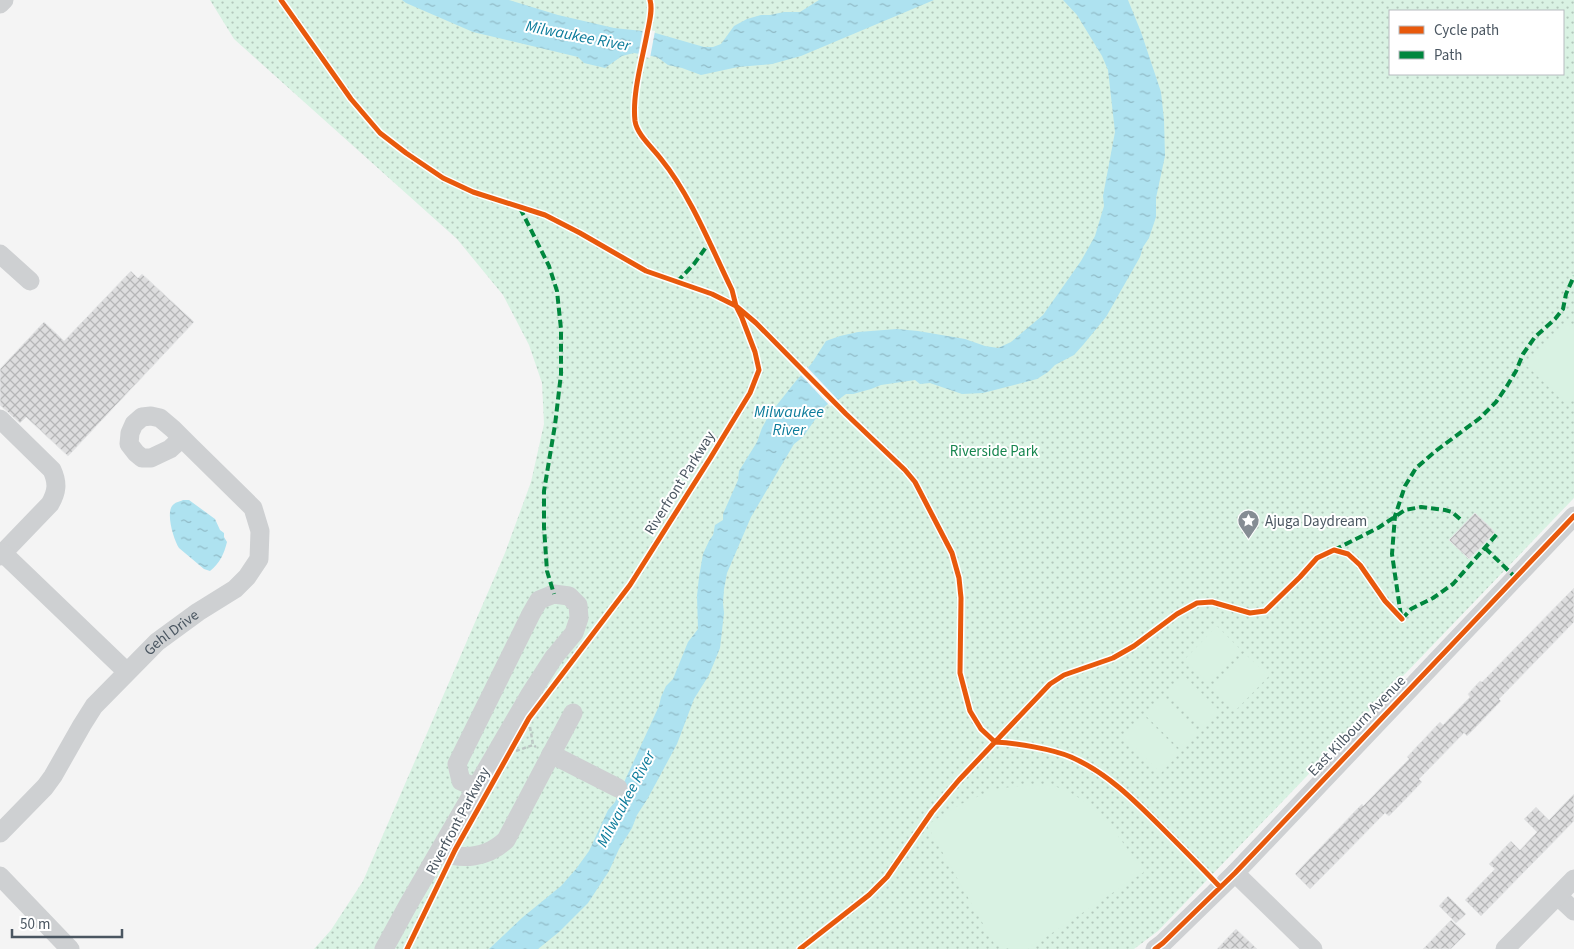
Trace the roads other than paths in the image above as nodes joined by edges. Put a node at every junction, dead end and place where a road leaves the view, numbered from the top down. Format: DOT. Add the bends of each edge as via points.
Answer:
graph roads {
  1 [pos="4,0"];
  2 [pos="0,4"];
  3 [pos="0,254"];
  4 [pos="30,282"];
  5 [pos="0,419"];
  6 [pos="182,438"];
  7 [pos="1574,516"];
  8 [pos="1,555"];
  9 [pos="127,672"];
  10 [pos="573,713"];
  11 [pos="551,754"];
  12 [pos="477,788"];
  13 [pos="618,788"];
  14 [pos="0,833"];
  15 [pos="439,852"];
  16 [pos="1235,873"];
  17 [pos="0,876"];
  18 [pos="1574,879"];
  19 [pos="1558,896"];
  20 [pos="1574,911"];
  21 [pos="70,949"];
  22 [pos="384,949"];
  23 [pos="1155,949"];
  24 [pos="1313,949"];
  25 [pos="1505,949"];
  1 -- 2 [label="street"];
  3 -- 4 [label="street"];
  5 -- 8 [label="street" via="52,470 56,479 55,495 50,504"];
  6 -- 9 [label="street, Gehl Drive" via="253,508 260,530 259,559 236,589 156,642"];
  7 -- 16 [label="street, East Kilbourn Avenue"];
  8 -- 9 [label="street"];
  9 -- 14 [label="street, Gehl Drive" via="94,706 45,787"];
  10 -- 11 [label="street"];
  11 -- 13 [label="street"];
  11 -- 15 [label="street" via="510,834 499,847 469,857"];
  12 -- 12 [label="street" via="529,696 574,633 579,618 578,605 569,596 554,594 540,600 457,764 461,781"];
  12 -- 15 [label="street"];
  15 -- 22 [label="street"];
  16 -- 23 [label="street, East Kilbourn Avenue"];
  16 -- 24 [label="street"];
  17 -- 21 [label="street"];
  18 -- 19 [label="street"];
  19 -- 20 [label="street"];
  19 -- 25 [label="street"];
}
